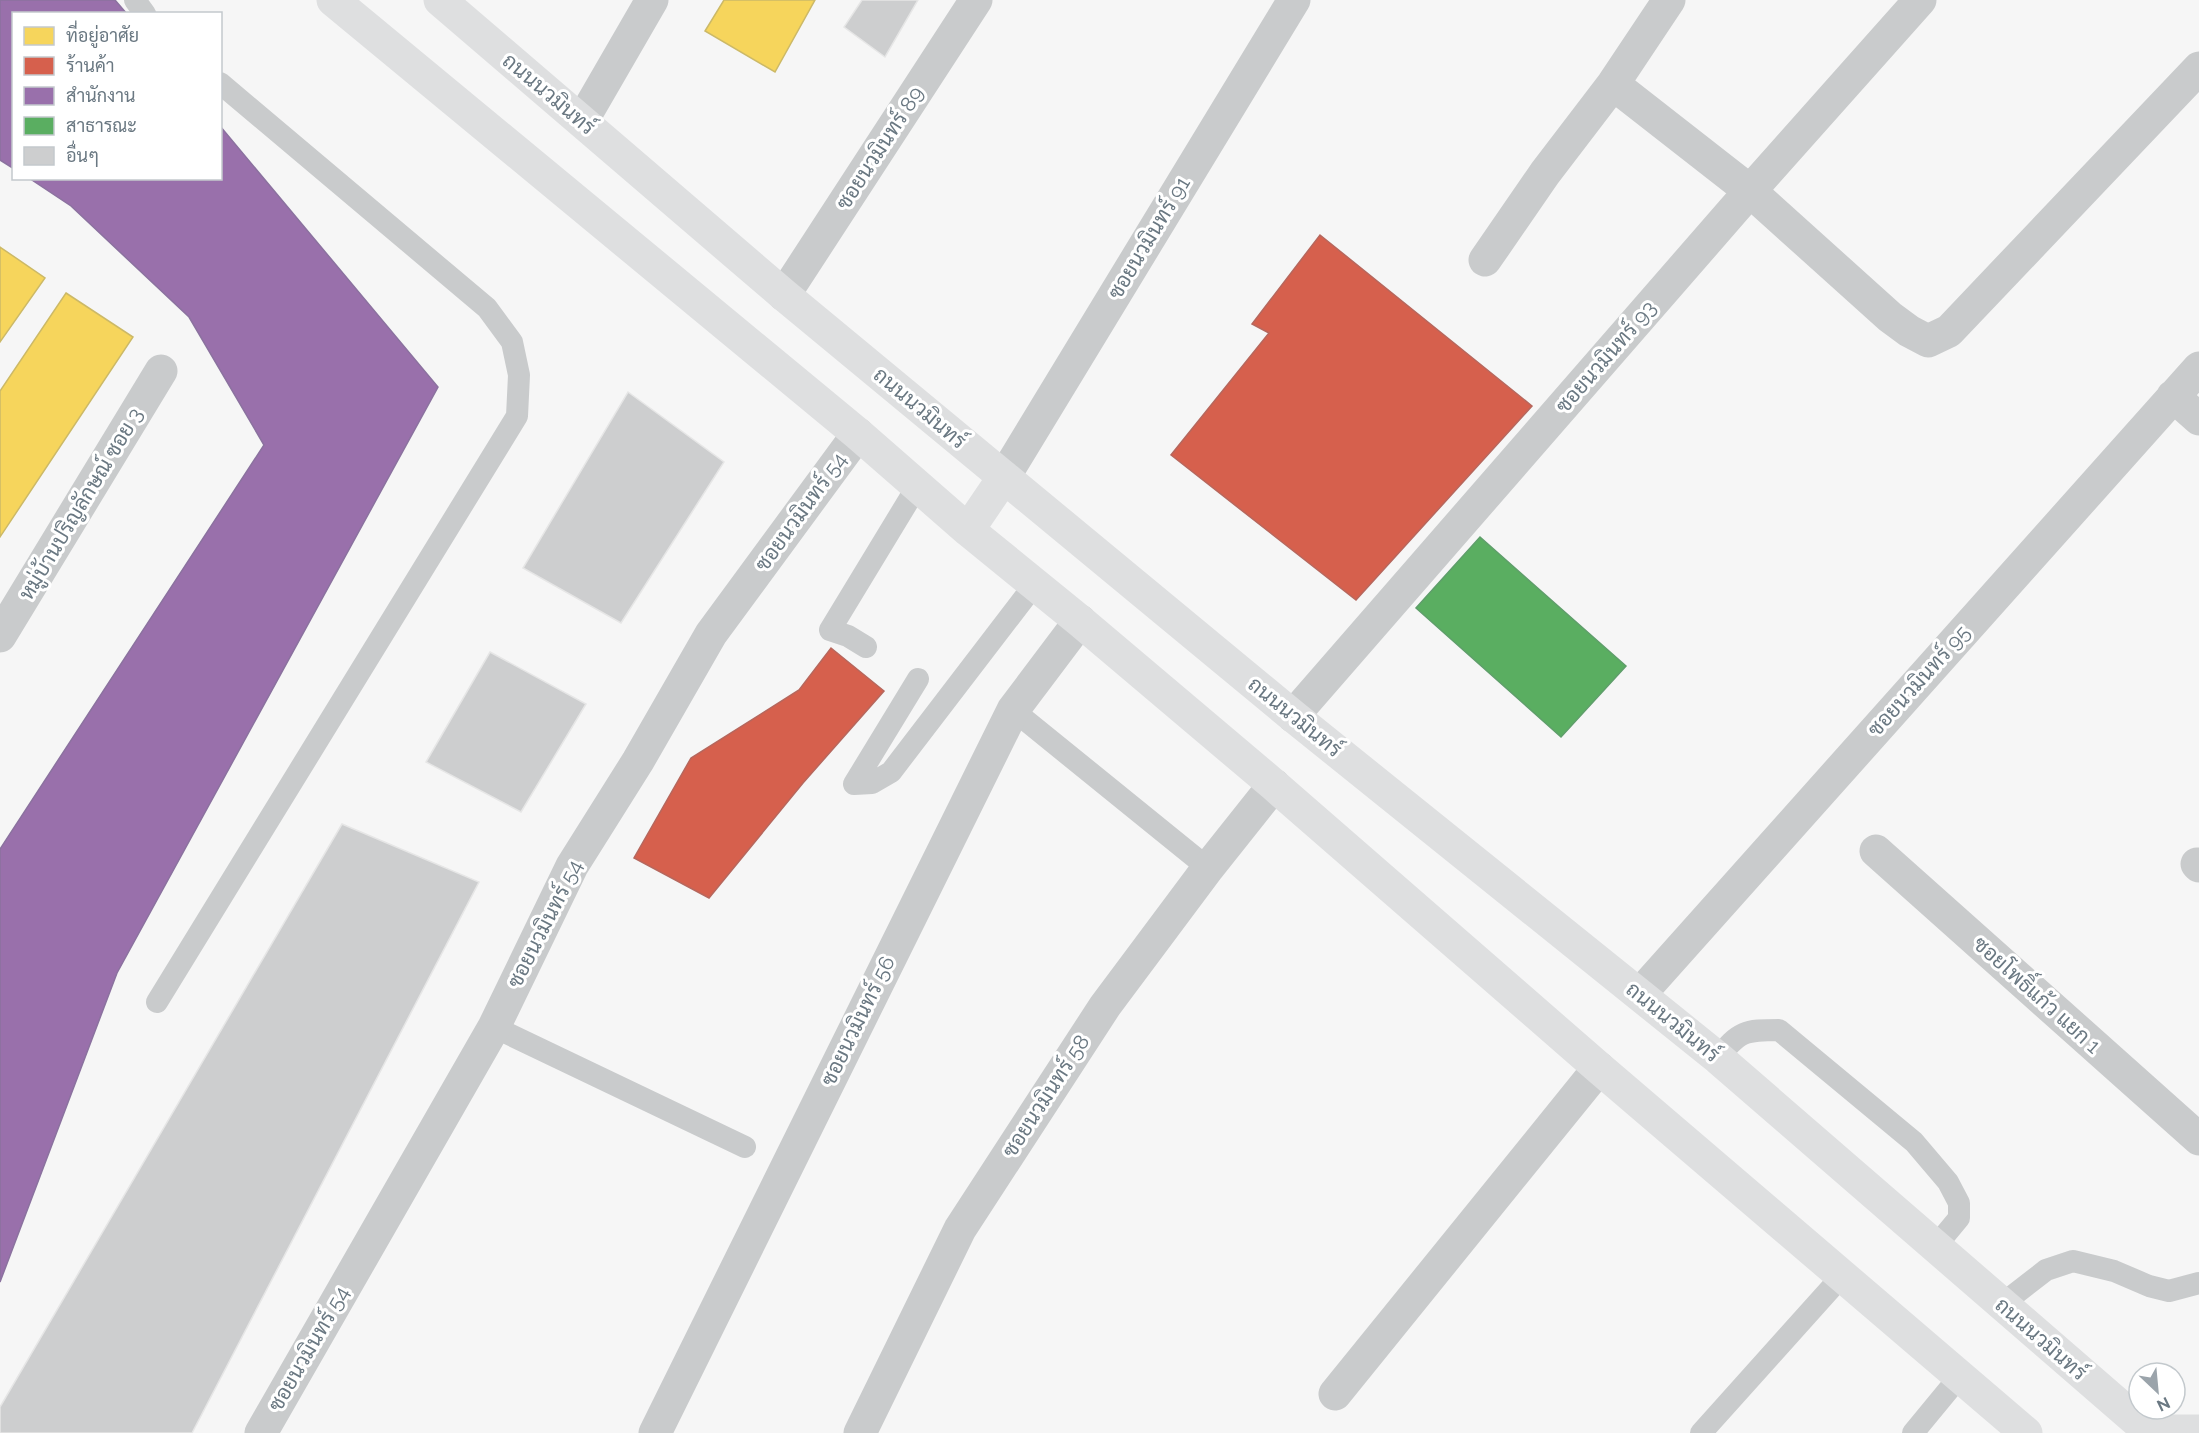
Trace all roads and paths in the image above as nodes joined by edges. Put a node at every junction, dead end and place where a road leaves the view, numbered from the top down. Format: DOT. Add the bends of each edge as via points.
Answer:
graph roads {
  1 [pos="333,0"];
  2 [pos="440,0"];
  3 [pos="652,0"];
  4 [pos="976,0"];
  5 [pos="1294,0"];
  6 [pos="1669,0"];
  7 [pos="1920,0"];
  8 [pos="2199,68"];
  9 [pos="222,84"];
  10 [pos="1613,84"];
  11 [pos="582,121"];
  12 [pos="1750,191"];
  13 [pos="1485,260"];
  14 [pos="784,295"];
  15 [pos="2199,368"];
  16 [pos="161,371"];
  17 [pos="2173,396"];
  18 [pos="2199,419"];
  19 [pos="858,434"];
  20 [pos="1004,477"];
  21 [pos="918,485"];
  22 [pos="968,530"];
  23 [pos="1035,584"];
  24 [pos="1080,621"];
  25 [pos="0,636"];
  26 [pos="866,647"];
  27 [pos="918,679"];
  28 [pos="1013,710"];
  29 [pos="1293,716"];
  30 [pos="1274,785"];
  31 [pos="1876,851"];
  32 [pos="1208,868"];
  33 [pos="1640,994"];
  34 [pos="157,1002"];
  35 [pos="494,1027"];
  36 [pos="1718,1058"];
  37 [pos="1599,1068"];
  38 [pos="2195,1128"];
  39 [pos="744,1148"];
  40 [pos="1935,1247"];
  41 [pos="1842,1276"];
  42 [pos="2199,1283"];
  43 [pos="2001,1305"];
  44 [pos="1960,1376"];
  45 [pos="1335,1394"];
  46 [pos="2199,1431"];
  47 [pos="2150,1432"];
  48 [pos="261,1433"];
  49 [pos="655,1433"];
  50 [pos="860,1433"];
  51 [pos="1701,1433"];
  52 [pos="1913,1433"];
  53 [pos="2026,1433"];
  1 -- 19 [label="main road"];
  2 -- 11 [label="main road, ถนนนวมินทร์"];
  3 -- 11 [label="street"];
  4 -- 14 [label="street, ซอยนวมินทร์ 89"];
  5 -- 20 [label="street, ซอยนวมินทร์ 91"];
  6 -- 10 [label="street"];
  7 -- 12 [label="street, ซอยนวมินทร์ 93"];
  8 -- 12 [label="street" via="1949,331 1928,341 1890,317"];
  9 -- 34 [label="lane" via="487,308 512,342 519,375 517,416"];
  10 -- 12 [label="street"];
  10 -- 13 [label="street"];
  11 -- 14 [label="main road, ถนนนวมินทร์"];
  12 -- 29 [label="street, ซอยนวมินทร์ 93"];
  14 -- 20 [label="main road, ถนนนวมินทร์"];
  15 -- 17 [label="street, ซอยนวมินทร์ 95"];
  16 -- 25 [label="street, หมู่บ้านปริญลักษณ์ ซอย 3"];
  17 -- 18 [label="street"];
  17 -- 33 [label="street, ซอยนวมินทร์ 95"];
  19 -- 21 [label="main road"];
  19 -- 35 [label="street, ซอยนวมินทร์ 54" via="711,634 572,866"];
  20 -- 22 [label="main road"];
  20 -- 29 [label="main road, ถนนนวมินทร์"];
  21 -- 22 [label="main road"];
  21 -- 26 [label="lane" via="830,630"];
  22 -- 23 [label="main road"];
  23 -- 24 [label="main road"];
  23 -- 27 [label="lane" via="891,772 872,783 854,784"];
  24 -- 28 [label="street, ซอยนวมินทร์ 56"];
  24 -- 30 [label="main road"];
  28 -- 32 [label="lane"];
  28 -- 49 [label="street, ซอยนวมินทร์ 56"];
  29 -- 33 [label="main road, ถนนนวมินทร์"];
  30 -- 32 [label="street, ซอยนวมินทร์ 58"];
  30 -- 37 [label="main road"];
  31 -- 38 [label="street, ซอยโพธิ์แก้ว แยก 1"];
  32 -- 50 [label="street, ซอยนวมินทร์ 58" via="1105,1006 960,1229"];
  33 -- 36 [label="main road, ถนนนวมินทร์"];
  35 -- 39 [label="lane"];
  35 -- 48 [label="street, ซอยนวมินทร์ 54"];
  36 -- 40 [label="main road, ถนนนวมินทร์"];
  36 -- 40 [label="lane" via="1733,1039 1755,1030 1779,1030 1914,1142 1948,1182 1959,1203 1959,1218"];
  37 -- 41 [label="main road"];
  37 -- 45 [label="street"];
  40 -- 43 [label="main road, ถนนนวมินทร์"];
  41 -- 44 [label="main road"];
  41 -- 51 [label="lane"];
  42 -- 43 [label="lane" via="2169,1291 2073,1261 2046,1270"];
  43 -- 47 [label="main road, ถนนนวมินทร์"];
  44 -- 52 [label="lane"];
  44 -- 53 [label="main road"];
  46 -- 47 [label="main road"];
}
